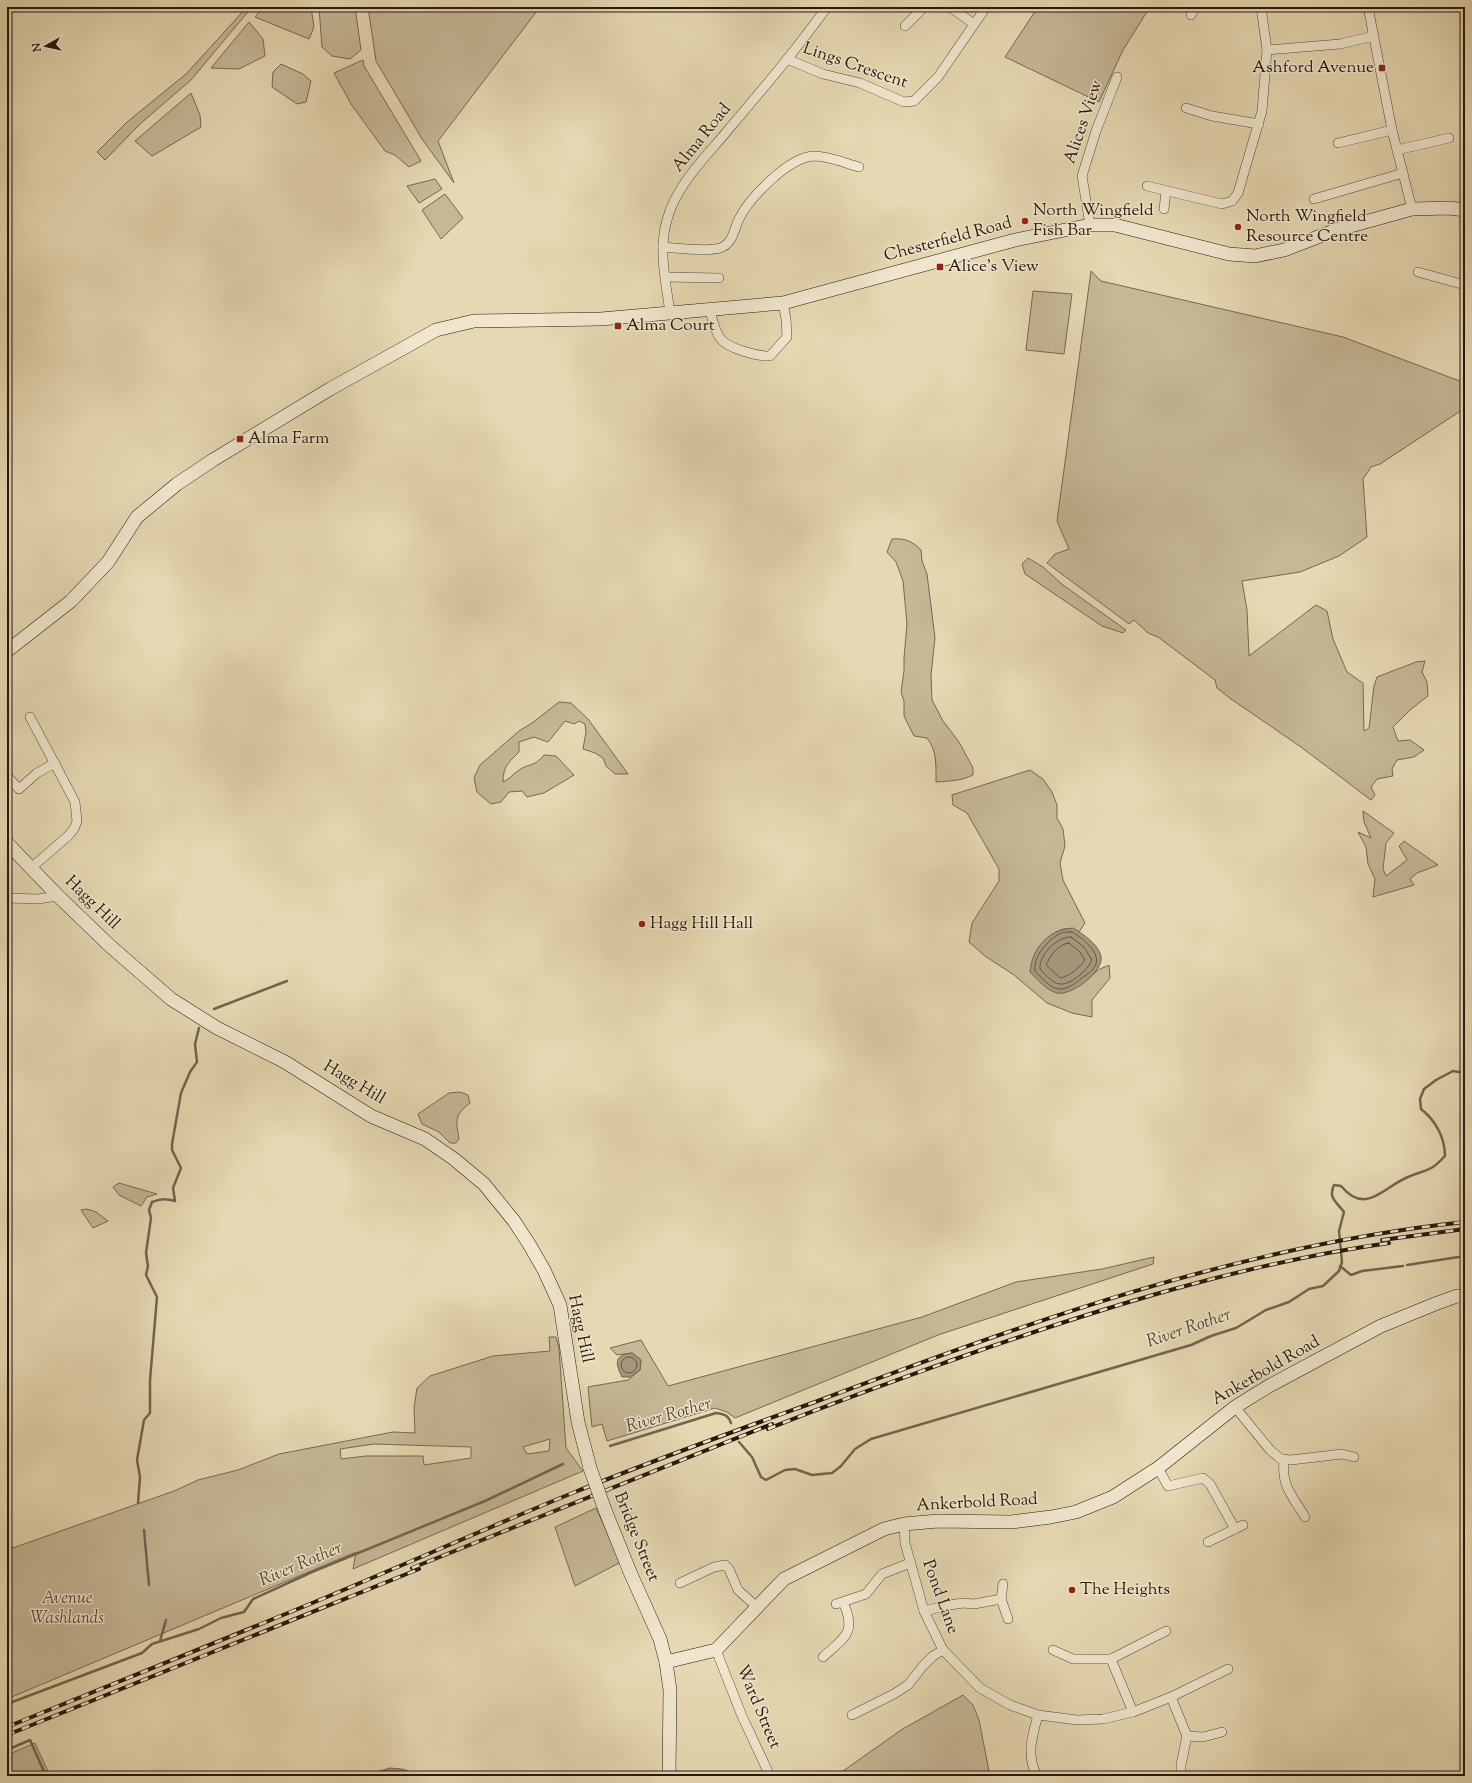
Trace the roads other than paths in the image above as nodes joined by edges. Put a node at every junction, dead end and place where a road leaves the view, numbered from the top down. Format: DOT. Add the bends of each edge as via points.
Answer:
graph roads {
  1 [pos="827,7"];
  2 [pos="924,7"];
  3 [pos="950,7"];
  4 [pos="986,7"];
  5 [pos="1261,7"];
  6 [pos="1368,7"];
  7 [pos="974,24"];
  8 [pos="905,26"];
  9 [pos="1374,36"];
  10 [pos="1267,50"];
  11 [pos="787,59"];
  12 [pos="1117,77"];
  13 [pos="1186,108"];
  14 [pos="1259,124"];
  15 [pos="1392,130"];
  16 [pos="1450,138"];
  17 [pos="1338,143"];
  18 [pos="1397,150"];
  19 [pos="859,167"];
  20 [pos="1403,173"];
  21 [pos="1147,186"];
  22 [pos="1166,191"];
  23 [pos="1314,200"];
  24 [pos="1164,209"];
  25 [pos="1412,209"];
  26 [pos="1465,210"];
  27 [pos="1090,225"];
  28 [pos="663,248"];
  29 [pos="1418,272"];
  30 [pos="666,277"];
  31 [pos="719,278"];
  32 [pos="1465,285"];
  33 [pos="783,303"];
  34 [pos="710,309"];
  35 [pos="670,313"];
  36 [pos="7,651"];
  37 [pos="30,717"];
  38 [pos="55,763"];
  39 [pos="7,776"];
  40 [pos="7,843"];
  41 [pos="31,868"];
  42 [pos="58,896"];
  43 [pos="7,898"];
  44 [pos="1465,1296"];
  45 [pos="1235,1406"];
  46 [pos="578,1422"];
  47 [pos="1354,1457"];
  48 [pos="1284,1459"];
  49 [pos="1158,1468"];
  50 [pos="1305,1517"];
  51 [pos="904,1524"];
  52 [pos="1208,1542"];
  53 [pos="910,1563"];
  54 [pos="680,1583"];
  55 [pos="1003,1584"];
  56 [pos="1001,1599"];
  57 [pos="756,1606"];
  58 [pos="924,1611"];
  59 [pos="1008,1619"];
  60 [pos="1166,1631"];
  61 [pos="716,1650"];
  62 [pos="943,1650"];
  63 [pos="1053,1650"];
  64 [pos="823,1657"];
  65 [pos="1111,1659"];
  66 [pos="666,1662"];
  67 [pos="1228,1669"];
  68 [pos="1172,1697"];
  69 [pos="1133,1712"];
  70 [pos="852,1715"];
  71 [pos="1038,1715"];
  72 [pos="1222,1732"];
  73 [pos="1187,1736"];
  74 [pos="669,1776"];
  75 [pos="770,1776"];
  76 [pos="1036,1776"];
  77 [pos="1181,1776"];
  1 -- 11 [label="street, Alma Road"];
  2 -- 8 [label="street"];
  3 -- 7 [label="street"];
  4 -- 7 [label="street, Lings Crescent"];
  5 -- 10 [label="street"];
  6 -- 9 [label="street"];
  7 -- 11 [label="street, Lings Crescent" via="938,77 914,101 904,102 860,83 824,74"];
  9 -- 10 [label="street" via="1340,44"];
  9 -- 15 [label="street"];
  10 -- 14 [label="street"];
  11 -- 28 [label="street, Alma Road" via="681,188 667,219"];
  12 -- 27 [label="street, Alices View" via="1082,176"];
  13 -- 14 [label="street" via="1212,116"];
  14 -- 22 [label="street" via="1243,179 1232,201 1222,204"];
  15 -- 17 [label="street"];
  15 -- 18 [label="street"];
  16 -- 18 [label="street"];
  18 -- 20 [label="street"];
  19 -- 28 [label="street" via="814,156 800,160 777,176 755,198 741,215 733,236 725,246 714,249"];
  20 -- 23 [label="street"];
  20 -- 25 [label="street"];
  21 -- 22 [label="street"];
  22 -- 24 [label="street"];
  25 -- 26 [label="street, Chesterfield Road"];
  25 -- 27 [label="street, Chesterfield Road" via="1336,230 1284,250 1255,256 1229,254 1115,225"];
  27 -- 33 [label="street, Chesterfield Road" via="1015,240"];
  28 -- 30 [label="street, Alma Road"];
  29 -- 32 [label="street"];
  30 -- 31 [label="street"];
  30 -- 35 [label="street, Alma Road"];
  33 -- 34 [label="street, Chesterfield Road"];
  33 -- 34 [label="street" via="787,337 770,356 745,351 721,339"];
  34 -- 35 [label="street, Chesterfield Road"];
  35 -- 36 [label="street, Chesterfield Road" via="601,319 474,320 436,330 330,389 177,484 137,517 108,562 71,601"];
  37 -- 38 [label="street"];
  38 -- 39 [label="street" via="37,773 19,789"];
  38 -- 41 [label="street" via="75,802 77,821 68,836"];
  40 -- 41 [label="street, Hagg Hill"];
  41 -- 42 [label="street, Hagg Hill"];
  42 -- 43 [label="street" via="38,899"];
  42 -- 46 [label="street, Hagg Hill" via="171,999 217,1028 285,1062 371,1116 425,1139 484,1184 529,1244 560,1305"];
  44 -- 45 [label="street, Ankerbold Road" via="1457,1296 1381,1326"];
  45 -- 48 [label="street" via="1270,1450"];
  45 -- 49 [label="street, Ankerbold Road"];
  46 -- 66 [label="street, Bridge Street, bridge" via="590,1468 605,1510 660,1639"];
  47 -- 48 [label="street" via="1342,1454"];
  48 -- 50 [label="street" via="1282,1474 1285,1483"];
  49 -- 51 [label="street, Ankerbold Road" via="1113,1497 1065,1515 1011,1522 938,1521"];
  49 -- 52 [label="street" via="1168,1486 1203,1478 1210,1484 1239,1527"];
  51 -- 53 [label="street, Pond Lane"];
  51 -- 57 [label="street, Ankerbold Road" via="884,1528 801,1569 784,1579"];
  53 -- 58 [label="street, Pond Lane"];
  53 -- 64 [label="street" via="882,1574 866,1594 840,1603 850,1626 847,1636"];
  54 -- 57 [label="street" via="725,1564 738,1590"];
  55 -- 56 [label="street"];
  56 -- 58 [label="street"];
  56 -- 59 [label="street"];
  57 -- 61 [label="street, Ankerbold Road"];
  58 -- 62 [label="street, Pond Lane"];
  60 -- 65 [label="street"];
  61 -- 66 [label="street"];
  61 -- 75 [label="street, Ward Street" via="742,1716"];
  62 -- 70 [label="street" via="923,1666 908,1685"];
  62 -- 71 [label="street, Pond Lane" via="980,1688 1010,1705"];
  63 -- 65 [label="street" via="1073,1659"];
  65 -- 69 [label="street"];
  66 -- 74 [label="street, Bridge Street" via="670,1690"];
  67 -- 68 [label="street, Pond Lane"];
  68 -- 69 [label="street, Pond Lane"];
  68 -- 73 [label="street"];
  69 -- 71 [label="street, Pond Lane" via="1103,1719 1077,1720"];
  71 -- 76 [label="street" via="1031,1738 1030,1753"];
  72 -- 73 [label="street" via="1203,1737"];
  73 -- 77 [label="street" via="1180,1765"];
}
